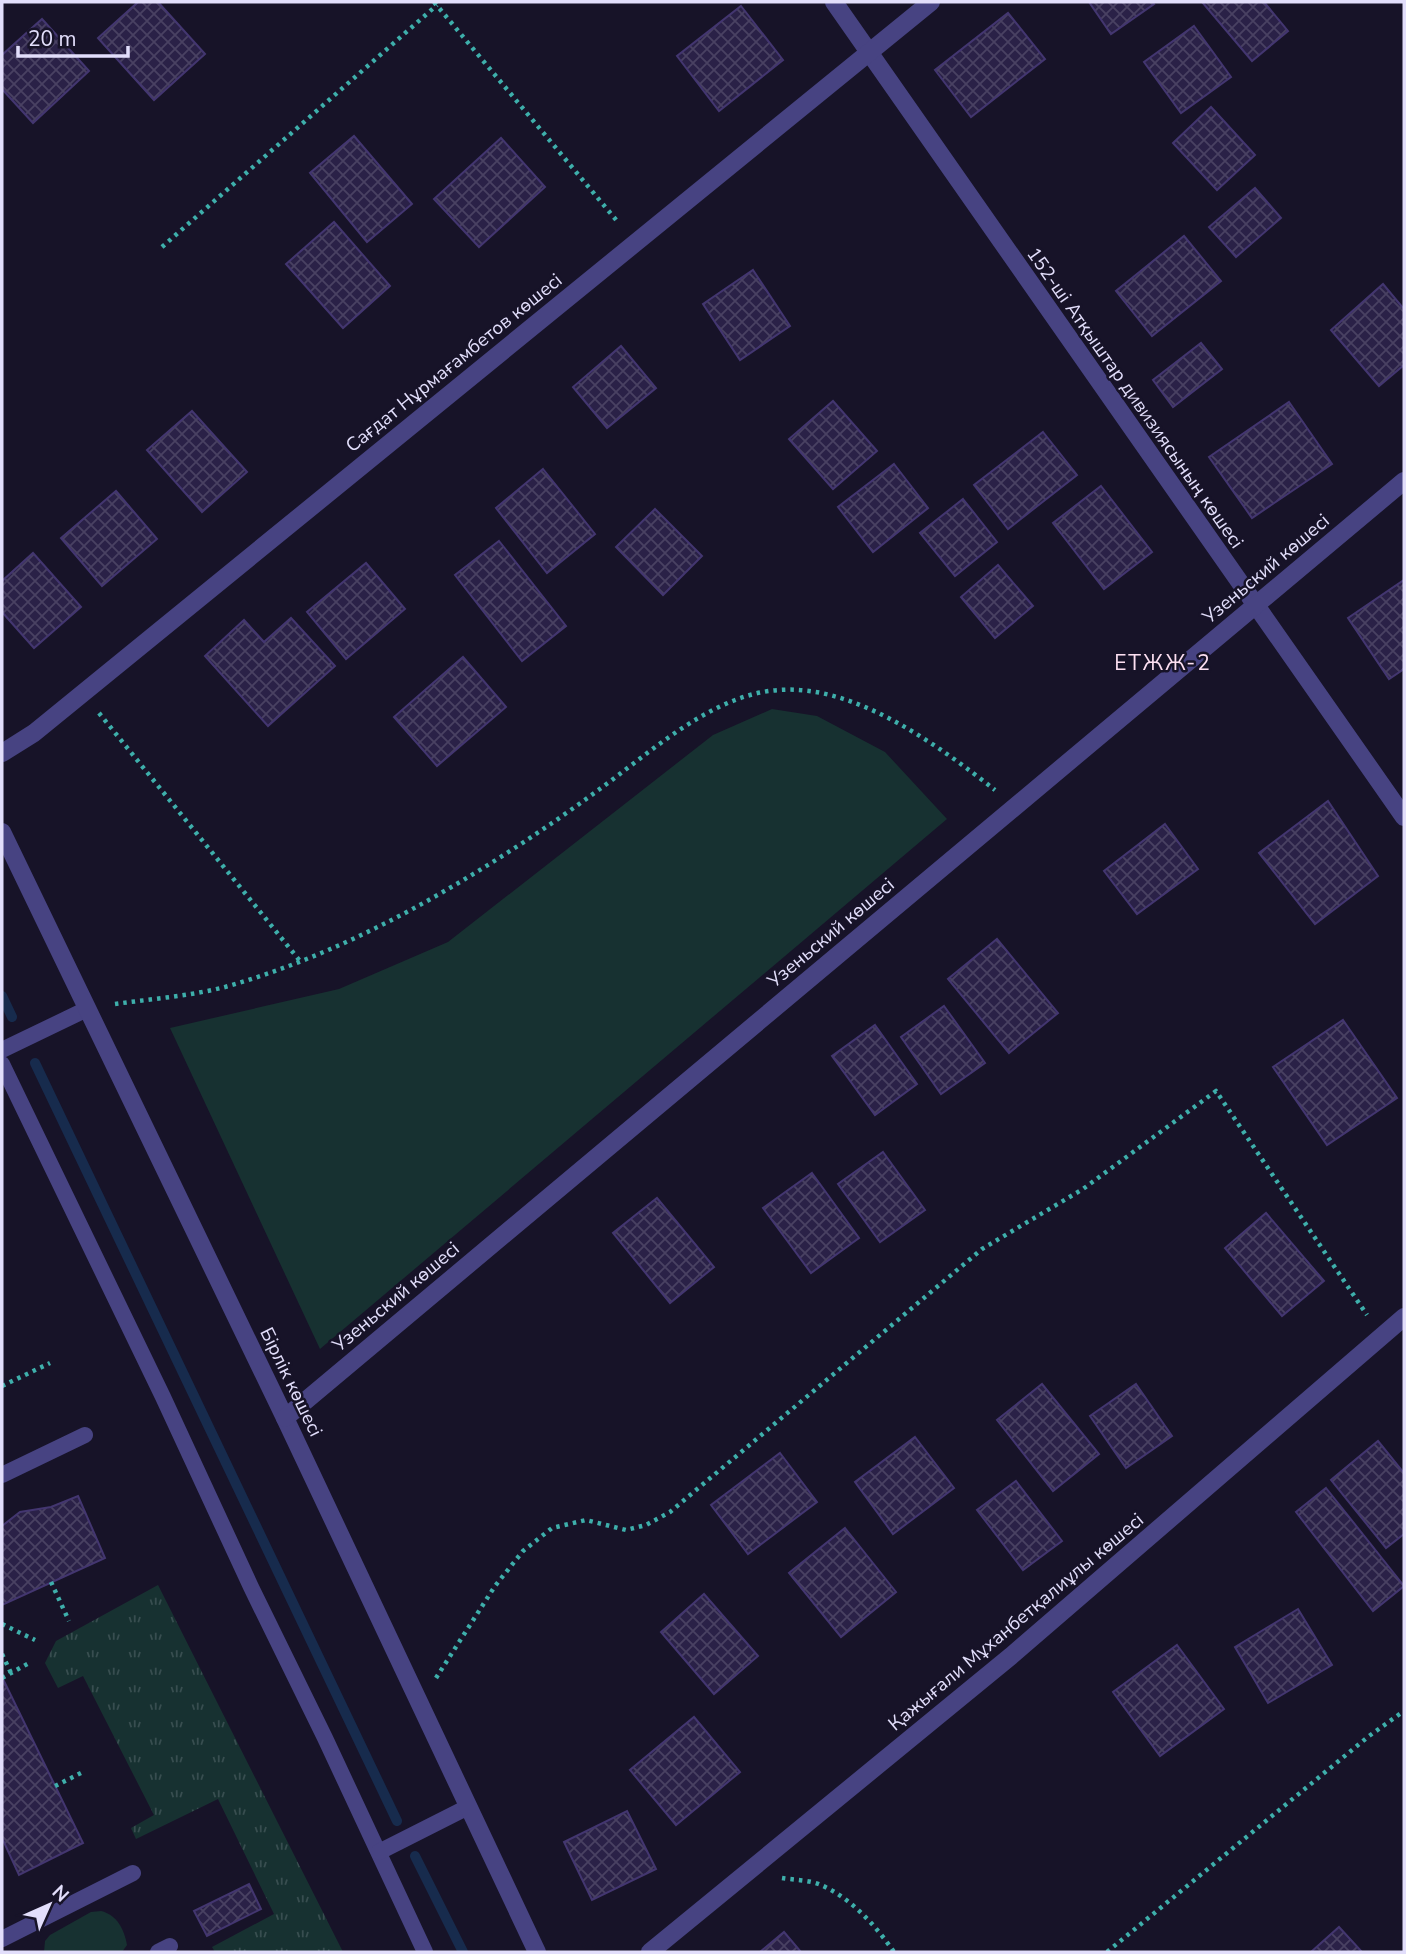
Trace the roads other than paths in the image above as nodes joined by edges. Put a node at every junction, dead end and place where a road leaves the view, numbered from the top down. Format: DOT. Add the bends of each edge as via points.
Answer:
graph roads {
  1 [pos="834,2"];
  2 [pos="931,2"];
  3 [pos="868,53"];
  4 [pos="1404,481"];
  5 [pos="1254,605"];
  6 [pos="2,753"];
  7 [pos="1404,817"];
  8 [pos="2,832"];
  9 [pos="87,1009"];
  10 [pos="2,1050"];
  11 [pos="2,1064"];
  12 [pos="1404,1317"];
  13 [pos="285,1418"];
  14 [pos="85,1435"];
  15 [pos="2,1475"];
  16 [pos="468,1807"];
  17 [pos="379,1852"];
  18 [pos="133,1873"];
  19 [pos="2,1939"];
  20 [pos="425,1952"];
  21 [pos="537,1952"];
  22 [pos="650,1952"];
  1 -- 3 [label="street, 152-ші Атқыштар дивизиясының көшесі"];
  2 -- 3 [label="street, Сағдат Нұрмағамбетов көшесі"];
  3 -- 5 [label="street, 152-ші Атқыштар дивизиясының көшесі"];
  3 -- 6 [label="street, Сағдат Нұрмағамбетов көшесі" via="83,694"];
  4 -- 5 [label="street, Узеньский көшесі"];
  5 -- 7 [label="street, 152-ші Атқыштар дивизиясының көшесі"];
  5 -- 13 [label="street, Узеньский көшесі"];
  8 -- 9 [label="street, Бірлік көшесі"];
  9 -- 10 [label="lane"];
  9 -- 13 [label="street, Бірлік көшесі"];
  11 -- 17 [label="lane"];
  12 -- 22 [label="street, Қажығали Мұханбетқалиұлы көшесі" via="1011,1656"];
  13 -- 16 [label="street, Бірлік көшесі"];
  14 -- 15 [label="lane"];
  16 -- 17 [label="lane"];
  16 -- 21 [label="street, Бірлік көшесі"];
  17 -- 20 [label="lane"];
  18 -- 19 [label="lane"];
}
